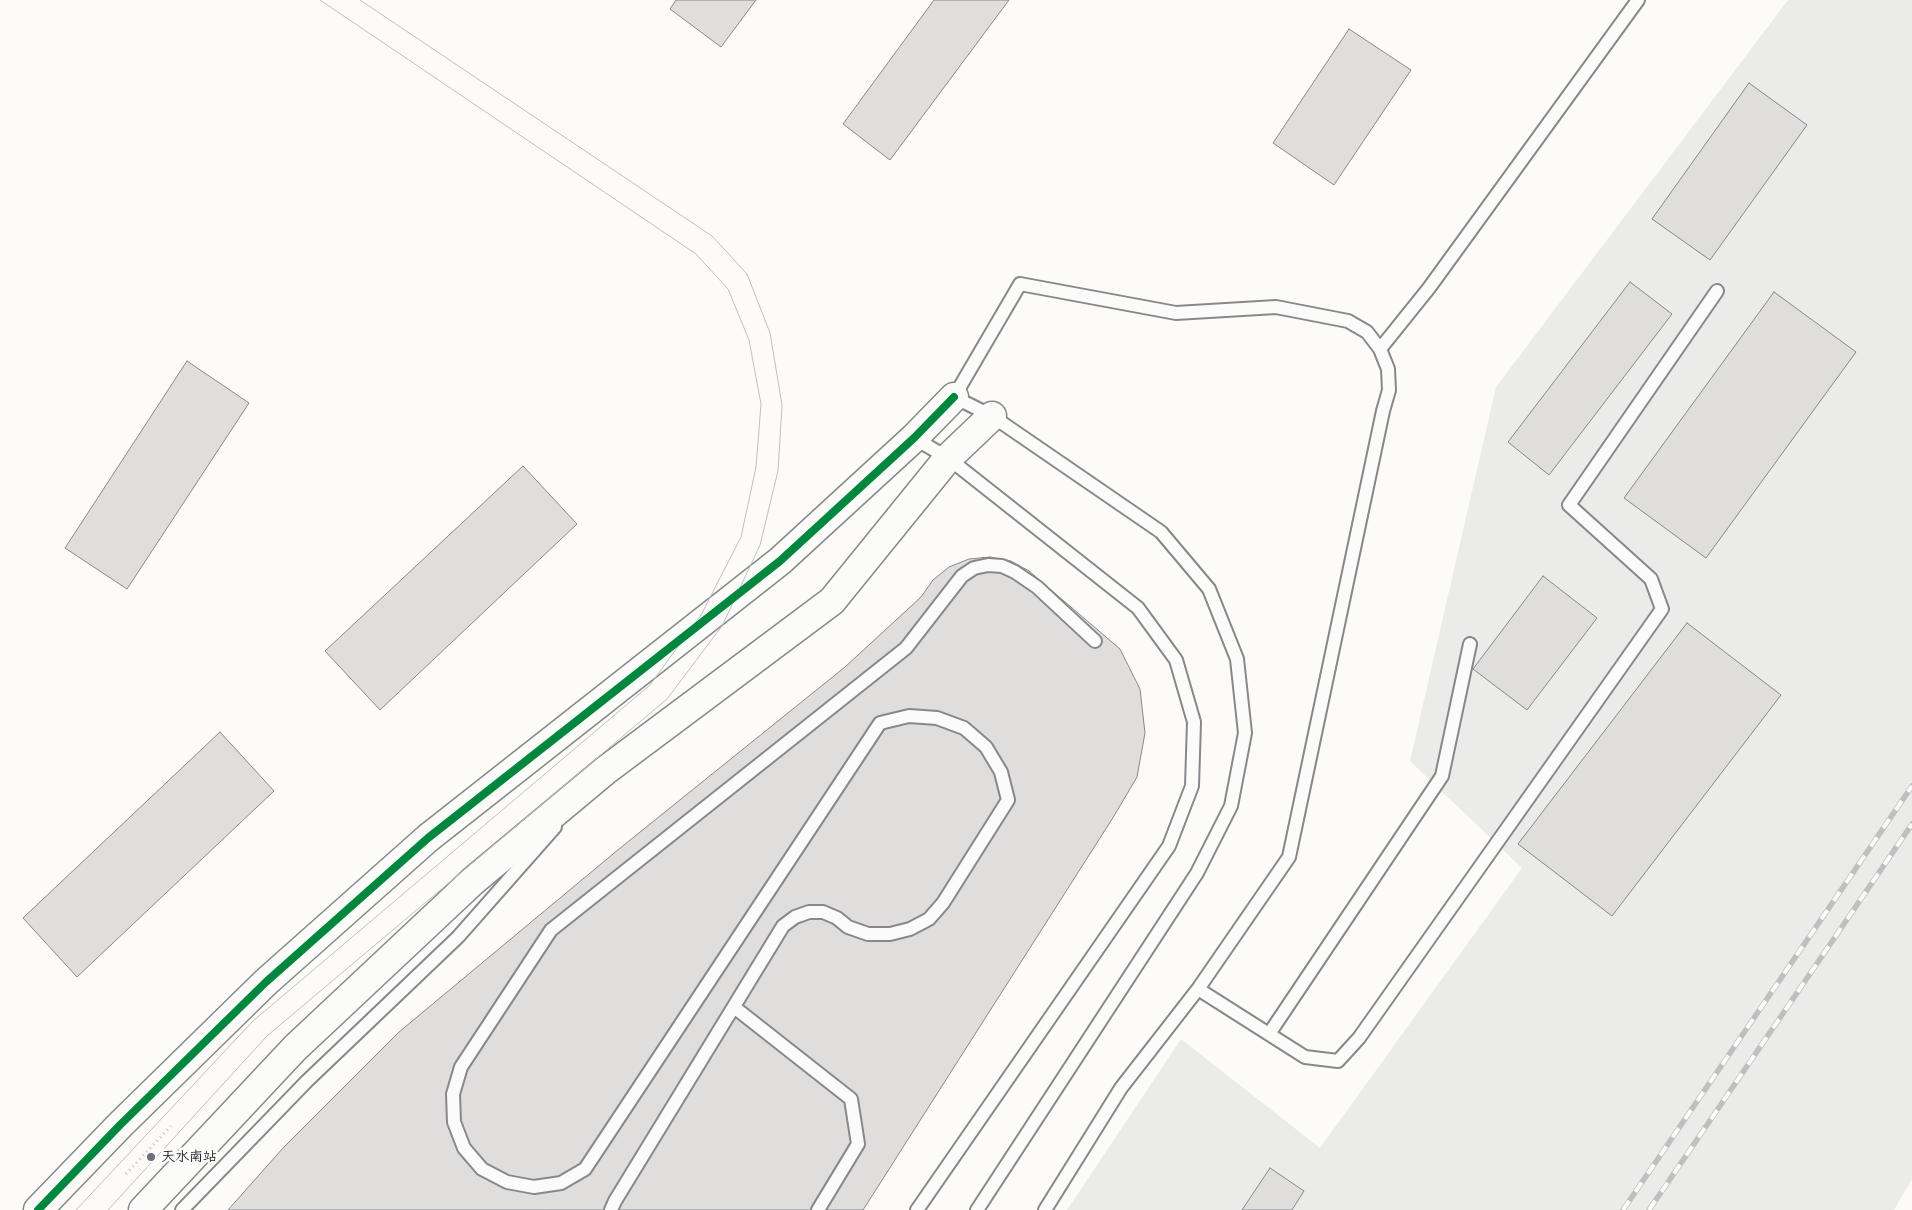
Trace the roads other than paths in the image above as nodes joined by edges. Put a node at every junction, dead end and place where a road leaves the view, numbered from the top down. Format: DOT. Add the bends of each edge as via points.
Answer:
graph roads {
  1 [pos="1638,0"];
  2 [pos="1717,291"];
  3 [pos="1380,349"];
  4 [pos="954,397"];
  5 [pos="992,416"];
  6 [pos="914,438"];
  7 [pos="948,458"];
  8 [pos="1095,641"];
  9 [pos="1470,644"];
  10 [pos="606,770"];
  11 [pos="1198,989"];
  12 [pos="734,1007"];
  13 [pos="1269,1034"];
  14 [pos="38,1210"];
  15 [pos="142,1210"];
  16 [pos="182,1210"];
  17 [pos="611,1210"];
  18 [pos="818,1210"];
  19 [pos="917,1210"];
  20 [pos="977,1210"];
  21 [pos="1045,1210"];
  1 -- 3 [label="lane" via="1435,280"];
  2 -- 13 [label="lane" via="1568,505 1651,579 1662,609 1359,1038 1338,1061 1305,1057"];
  3 -- 4 [label="lane" via="1367,332 1348,321 1276,307 1176,313 1020,284"];
  3 -- 11 [label="lane" via="1388,369 1389,390 1289,857"];
  4 -- 5 [label="lane"];
  4 -- 6 [label="street"];
  5 -- 7 [label="street"];
  5 -- 20 [label="lane" via="1161,532 1208,590 1237,658 1245,733 1231,806 1197,873"];
  6 -- 7 [label="lane"];
  6 -- 14 [label="street" via="780,561 428,838 266,982"];
  7 -- 10 [label="street" via="832,601"];
  7 -- 19 [label="lane" via="1138,608 1176,660 1194,722 1192,786 1169,846"];
  8 -- 12 [label="lane" via="1015,572 1002,566 988,565 974,568 962,576 906,648 551,930 461,1067 453,1094 454,1122 464,1148 482,1169 516,1184 534,1187 561,1183 585,1170 880,723 908,716 937,718 964,728 986,747 1001,772 1008,800 943,903 929,919 910,929 890,934 868,934 823,912 808,912 795,917 783,926"];
  9 -- 13 [label="lane" via="1442,776"];
  10 -- 15 [label="street" via="473,881 295,1048"];
  10 -- 16 [label="lane" via="458,937 307,1081"];
  11 -- 13 [label="lane"];
  11 -- 21 [label="lane" via="1121,1088"];
  12 -- 17 [label="lane"];
  12 -- 18 [label="lane" via="851,1099 858,1144"];
}
